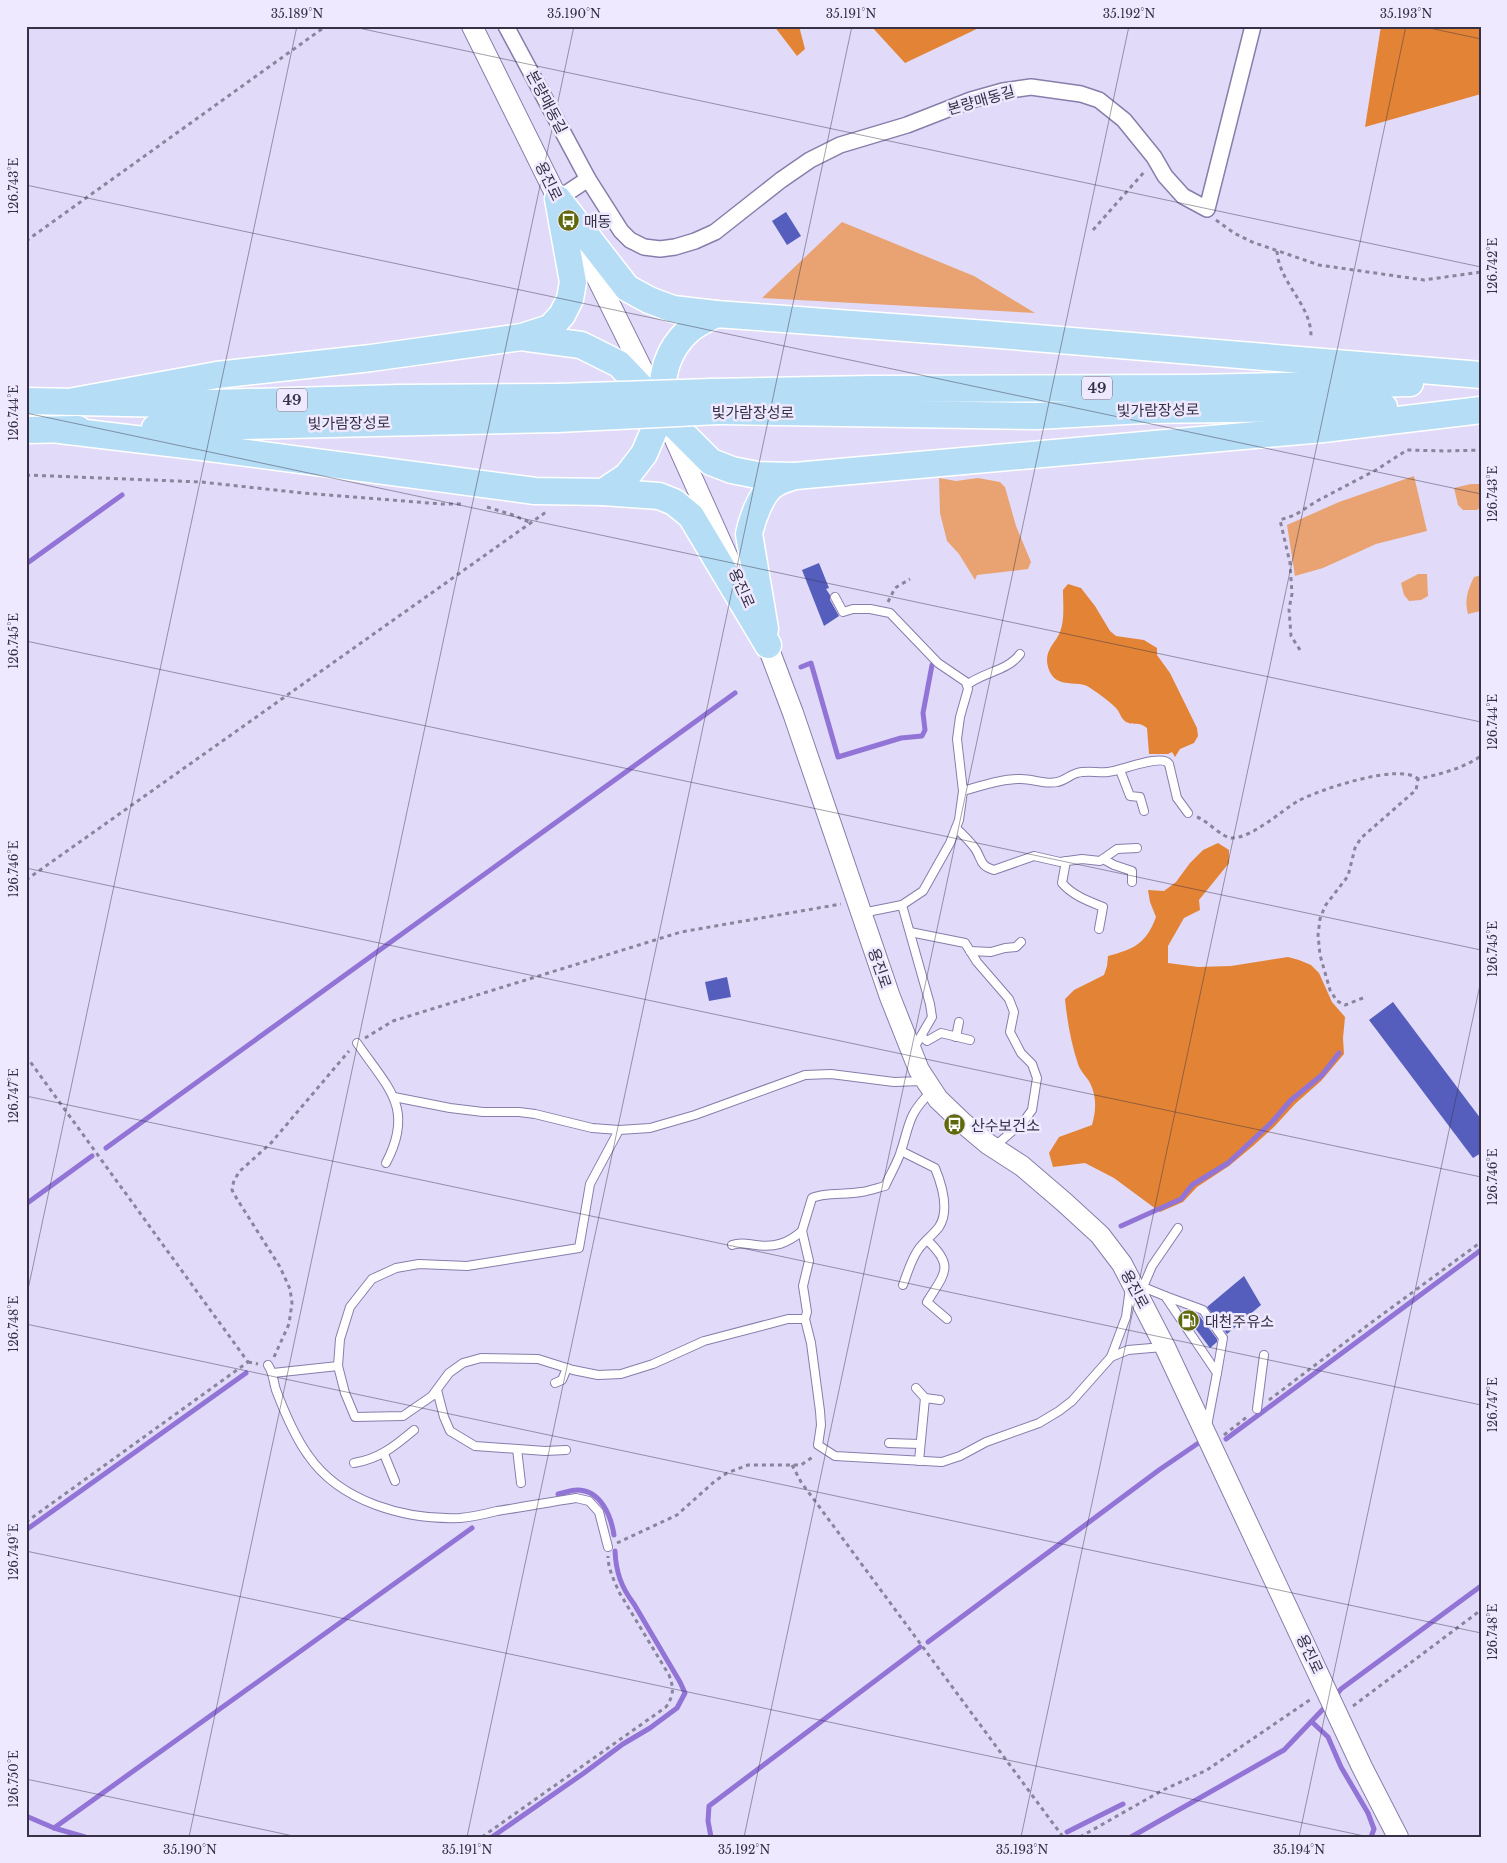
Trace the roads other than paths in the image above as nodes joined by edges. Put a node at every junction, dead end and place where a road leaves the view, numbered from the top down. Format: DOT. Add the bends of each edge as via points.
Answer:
graph roads {
  1 [pos="472,26"];
  2 [pos="506,26"];
  3 [pos="1253,26"];
  4 [pos="588,179"];
  5 [pos="558,199"];
  6 [pos="716,314"];
  7 [pos="522,337"];
  8 [pos="1481,376"];
  9 [pos="1481,380"];
  10 [pos="26,401"];
  11 [pos="74,401"];
  12 [pos="715,402"];
  13 [pos="1481,406"];
  14 [pos="557,408"];
  15 [pos="662,410"];
  16 [pos="1481,410"];
  17 [pos="26,430"];
  18 [pos="60,430"];
  19 [pos="795,476"];
  20 [pos="603,492"];
  21 [pos="835,597"];
  22 [pos="770,650"];
  23 [pos="1020,654"];
  24 [pos="967,685"];
  25 [pos="1120,770"];
  26 [pos="963,791"];
  27 [pos="1144,810"];
  28 [pos="1188,813"];
  29 [pos="956,828"];
  30 [pos="1138,848"];
  31 [pos="1103,859"];
  32 [pos="1066,861"];
  33 [pos="1132,882"];
  34 [pos="902,905"];
  35 [pos="859,907"];
  36 [pos="1099,929"];
  37 [pos="910,932"];
  38 [pos="1021,942"];
  39 [pos="970,951"];
  40 [pos="960,1022"];
  41 [pos="956,1037"];
  42 [pos="970,1040"];
  43 [pos="357,1043"];
  44 [pos="916,1044"];
  45 [pos="929,1085"];
  46 [pos="394,1097"];
  47 [pos="619,1130"];
  48 [pos="993,1148"];
  49 [pos="901,1151"];
  50 [pos="386,1164"];
  51 [pos="1178,1228"];
  52 [pos="802,1231"];
  53 [pos="927,1240"];
  54 [pos="732,1245"];
  55 [pos="1136,1284"];
  56 [pos="903,1285"];
  57 [pos="1165,1296"];
  58 [pos="805,1319"];
  59 [pos="947,1319"];
  60 [pos="1165,1347"];
  61 [pos="1264,1355"];
  62 [pos="1111,1358"];
  63 [pos="268,1366"];
  64 [pos="338,1366"];
  65 [pos="567,1368"];
  66 [pos="1217,1372"];
  67 [pos="273,1373"];
  68 [pos="555,1383"];
  69 [pos="916,1388"];
  70 [pos="437,1390"];
  71 [pos="925,1398"];
  72 [pos="940,1400"];
  73 [pos="1257,1409"];
  74 [pos="403,1416"];
  75 [pos="1209,1440"];
  76 [pos="889,1442"];
  77 [pos="920,1444"];
  78 [pos="517,1448"];
  79 [pos="566,1450"];
  80 [pos="384,1454"];
  81 [pos="919,1461"];
  82 [pos="354,1463"];
  83 [pos="395,1481"];
  84 [pos="521,1483"];
  85 [pos="608,1547"];
  86 [pos="1398,1837"];
  1 -- 5 [label="main road, 용진로"];
  2 -- 4 [label="street, 본량매동길"];
  3 -- 4 [label="street, 본량매동길" via="1207,209 1183,196 1124,120 1099,100 1031,87 1003,90 840,145 780,180 715,232 675,247 644,247 630,240"];
  4 -- 5 [label="street"];
  5 -- 6 [label="highway" via="627,288 673,309"];
  5 -- 7 [label="highway" via="573,282 570,299 550,328"];
  5 -- 15 [label="main road, 용진로"];
  6 -- 8 [label="highway"];
  6 -- 15 [label="highway" via="690,329 675,346 665,364"];
  7 -- 11 [label="highway" via="217,375"];
  7 -- 15 [label="highway" via="589,348 619,364"];
  9 -- 12 [label="highway, 빛가람장성로 / 49" via="1356,386 880,389"];
  10 -- 11 [label="highway, 빛가람장성로 / 49"];
  11 -- 14 [label="highway, 빛가람장성로 / 49" via="176,404 400,398"];
  12 -- 13 [label="highway, 빛가람장성로 / 49" via="1037,416 1143,410"];
  12 -- 14 [label="highway, 빛가람장성로 / 49, bridge"];
  14 -- 18 [label="highway, 빛가람장성로 / 49"];
  15 -- 19 [label="highway" via="711,462 757,475"];
  15 -- 20 [label="highway" via="644,454 627,476"];
  15 -- 22 [label="main road, 용진로"];
  16 -- 19 [label="highway" via="1323,429"];
  17 -- 18 [label="highway, 빛가람장성로 / 49"];
  18 -- 20 [label="highway" via="535,491"];
  19 -- 22 [label="highway" via="774,484 764,496 752,518 749,534"];
  20 -- 22 [label="highway" via="659,496 674,502 691,516"];
  21 -- 24 [label="lane" via="843,612 862,609 890,613 931,656"];
  22 -- 35 [label="main road, 용진로"];
  23 -- 24 [label="lane" via="1014,662"];
  24 -- 26 [label="lane" via="957,739"];
  25 -- 26 [label="lane" via="1078,772 1057,782 1007,780"];
  25 -- 27 [label="lane" via="1130,796 1140,797"];
  25 -- 28 [label="lane" via="1150,761 1167,761 1178,798"];
  26 -- 29 [label="lane"];
  29 -- 32 [label="lane" via="976,849 980,861 994,870 1034,856"];
  29 -- 34 [label="lane" via="923,892"];
  30 -- 31 [label="lane" via="1117,850"];
  31 -- 32 [label="lane"];
  31 -- 33 [label="lane" via="1132,871"];
  32 -- 36 [label="lane" via="1062,883 1085,900 1103,907"];
  34 -- 35 [label="lane"];
  34 -- 37 [label="lane"];
  35 -- 44 [label="main road, 용진로" via="890,997"];
  37 -- 39 [label="lane" via="965,943"];
  37 -- 44 [label="lane" via="932,1017"];
  38 -- 39 [label="lane" via="1016,947 998,951"];
  39 -- 48 [label="lane" via="1009,999 1014,1012 1010,1032 1021,1053 1032,1064 1037,1078 1032,1110"];
  40 -- 41 [label="lane"];
  41 -- 42 [label="lane"];
  41 -- 44 [label="lane" via="941,1033"];
  43 -- 46 [label="lane"];
  44 -- 45 [label="main road, 용진로" via="919,1070"];
  45 -- 47 [label="lane" via="831,1074 805,1075 695,1115 650,1128"];
  45 -- 48 [label="main road, 용진로" via="938,1099"];
  45 -- 49 [label="lane" via="909,1122"];
  46 -- 47 [label="lane" via="483,1112 535,1114 592,1128"];
  46 -- 50 [label="lane" via="398,1125 394,1148"];
  47 -- 64 [label="lane" via="590,1184 579,1248 467,1266 419,1264 396,1268 372,1279 350,1307 340,1339"];
  48 -- 55 [label="main road, 용진로" via="1022,1166 1086,1222"];
  49 -- 52 [label="lane" via="885,1186 812,1198"];
  49 -- 53 [label="lane" via="935,1168 939,1177 944,1218"];
  51 -- 55 [label="lane"];
  52 -- 54 [label="lane" via="784,1244"];
  52 -- 58 [label="lane" via="809,1261 803,1286"];
  53 -- 56 [label="lane" via="918,1250"];
  53 -- 59 [label="lane" via="944,1258 946,1267 944,1276 927,1302"];
  55 -- 57 [label="lane"];
  55 -- 60 [label="main road, 용진로"];
  55 -- 62 [label="lane"];
  57 -- 66 [label="lane"];
  57 -- 66 [label="lane" via="1203,1310 1208,1317 1222,1338"];
  58 -- 65 [label="lane" via="788,1319 704,1341 653,1364 621,1374 598,1375"];
  58 -- 81 [label="lane" via="822,1426 818,1445 835,1456"];
  60 -- 62 [label="lane" via="1128,1350"];
  60 -- 75 [label="main road, 용진로"];
  61 -- 73 [label="lane"];
  62 -- 81 [label="lane" via="1072,1401 1039,1423 942,1462"];
  63 -- 67 [label="lane"];
  64 -- 67 [label="lane"];
  64 -- 74 [label="lane" via="355,1417"];
  65 -- 68 [label="lane" via="562,1380"];
  65 -- 70 [label="lane" via="538,1359 481,1358 463,1363 449,1373"];
  66 -- 75 [label="lane" via="1207,1420"];
  67 -- 85 [label="lane" via="283,1409 308,1455 331,1480 350,1494 377,1505 430,1518 461,1518 576,1498 589,1501 599,1512"];
  69 -- 71 [label="lane"];
  70 -- 74 [label="lane"];
  70 -- 78 [label="lane" via="450,1431 475,1446"];
  71 -- 72 [label="lane"];
  71 -- 77 [label="lane"];
  74 -- 80 [label="lane" via="415,1431"];
  75 -- 86 [label="main road, 용진로"];
  76 -- 77 [label="lane"];
  77 -- 81 [label="lane"];
  78 -- 79 [label="lane"];
  78 -- 84 [label="lane"];
  80 -- 82 [label="lane"];
  80 -- 83 [label="lane"];
}
